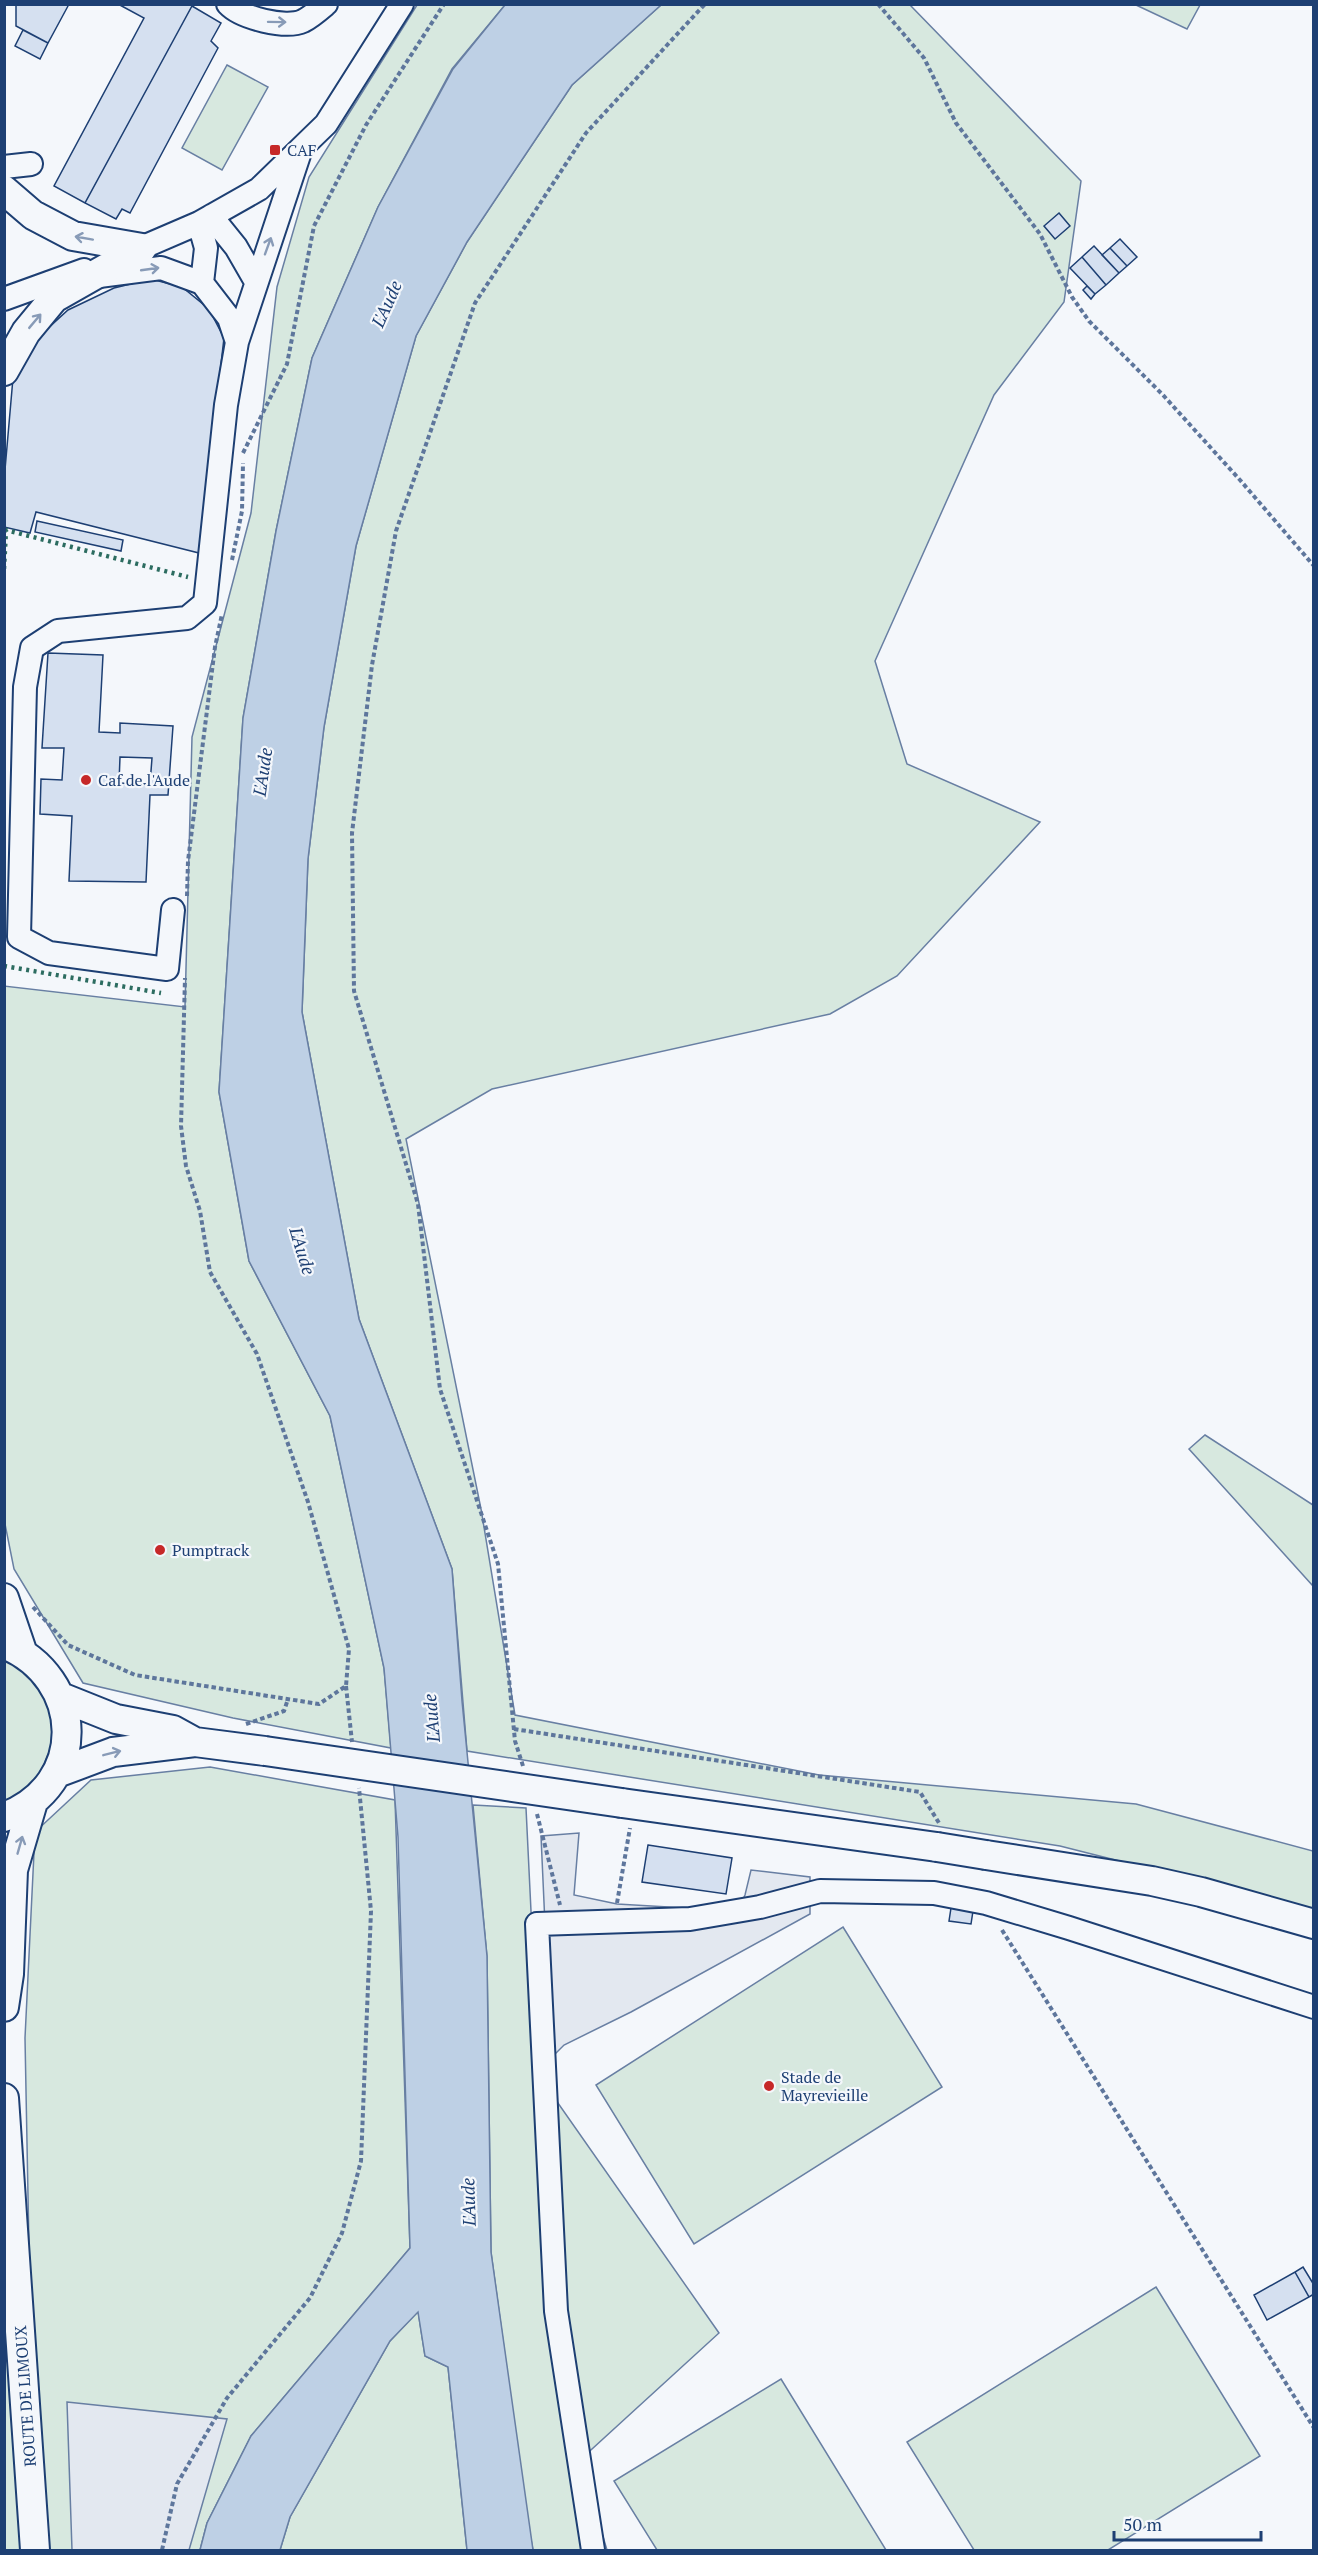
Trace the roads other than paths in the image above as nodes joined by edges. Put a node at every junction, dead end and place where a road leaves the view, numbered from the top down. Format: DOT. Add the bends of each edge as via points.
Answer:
graph roads {
  1 [pos="228,4"];
  2 [pos="326,4"];
  3 [pos="402,4"];
  4 [pos="301,149"];
  5 [pos="31,164"];
  6 [pos="4,167"];
  7 [pos="4,190"];
  8 [pos="205,220"];
  9 [pos="142,248"];
  10 [pos="92,277"];
  11 [pos="255,280"];
  12 [pos="202,283"];
  13 [pos="4,299"];
  14 [pos="237,342"];
  15 [pos="4,371"];
  16 [pos="180,909"];
  17 [pos="5,1600"];
  18 [pos="13,1648"];
  19 [pos="61,1697"];
  20 [pos="195,1742"];
  21 [pos="57,1773"];
  22 [pos="33,1802"];
  23 [pos="4,1817"];
  24 [pos="1314,1924"];
  25 [pos="4,2007"];
  26 [pos="1314,2007"];
  27 [pos="4,2098"];
  28 [pos="35,2550"];
  29 [pos="592,2550"];
  1 -- 2 [label="street, one-way" via="262,22 301,22"];
  3 -- 4 [label="street" via="326,124"];
  4 -- 8 [label="street" via="259,189"];
  11 -- 4 [label="street, one-way"];
  5 -- 6 [label="street"];
  9 -- 7 [label="main road, one-way" via="73,236 33,214"];
  8 -- 9 [label="street"];
  8 -- 11 [label="street" via="236,247"];
  8 -- 12 [label="street"];
  9 -- 10 [label="main road"];
  9 -- 13 [label="street"];
  10 -- 12 [label="street, one-way" via="161,268"];
  15 -- 10 [label="main road, one-way" via="26,332 54,298"];
  11 -- 14 [label="street"];
  12 -- 14 [label="street" via="229,318"];
  14 -- 16 [label="street" via="226,405 205,603 187,618 58,632 32,648 24,687 19,937 49,953 167,969"];
  17 -- 18 [label="main road"];
  18 -- 19 [label="main road" via="46,1671"];
  19 -- 20 [label="main road" via="116,1719 173,1730"];
  19 -- 21 [label="main road" via="67,1735"];
  21 -- 20 [label="main road, one-way" via="113,1752"];
  20 -- 24 [label="main road, bridge" via="626,1813 938,1836 986,1855 1152,1881"];
  21 -- 22 [label="main road"];
  22 -- 23 [label="main road"];
  25 -- 22 [label="main road, one-way" via="13,1870"];
  26 -- 29 [label="street" via="1069,1928 934,1893 820,1891 690,1919 537,1924 556,2311"];
  27 -- 28 [label="main road, ROUTE DE LIMOUX"];
}
